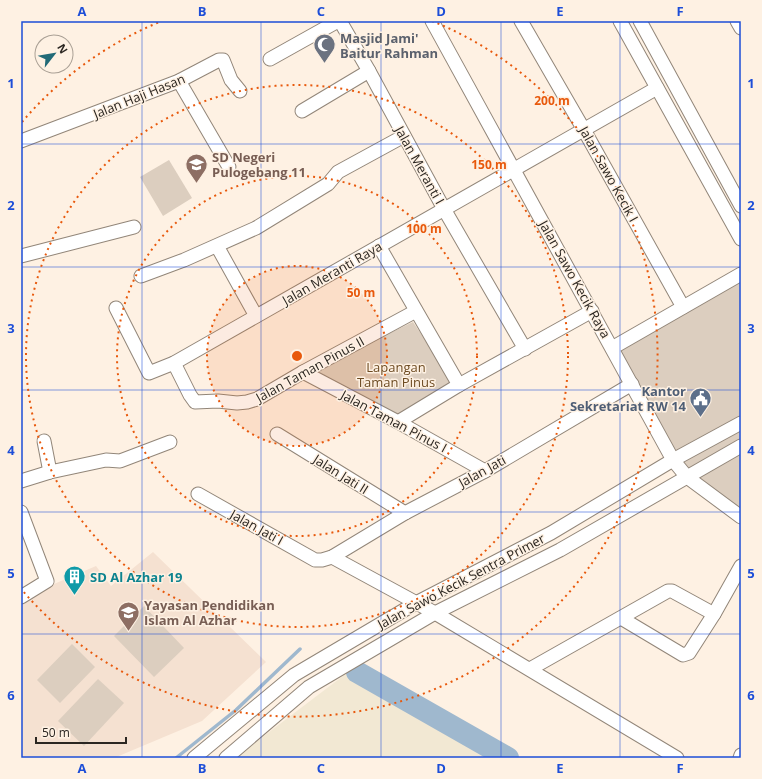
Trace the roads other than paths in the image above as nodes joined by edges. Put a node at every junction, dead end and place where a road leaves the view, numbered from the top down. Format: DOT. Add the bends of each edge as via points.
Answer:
graph roads {
  1 [pos="339,21"];
  2 [pos="432,21"];
  3 [pos="521,21"];
  4 [pos="620,21"];
  5 [pos="737,21"];
  6 [pos="643,26"];
  7 [pos="741,28"];
  8 [pos="631,40"];
  9 [pos="270,59"];
  10 [pos="369,72"];
  11 [pos="179,81"];
  12 [pos="657,88"];
  13 [pos="240,91"];
  14 [pos="302,111"];
  15 [pos="584,130"];
  16 [pos="404,136"];
  17 [pos="21,141"];
  18 [pos="707,144"];
  19 [pos="692,152"];
  20 [pos="229,167"];
  21 [pos="514,170"];
  22 [pos="741,206"];
  23 [pos="444,209"];
  24 [pos="134,228"];
  25 [pos="741,239"];
  26 [pos="217,246"];
  27 [pos="379,246"];
  28 [pos="22,252"];
  29 [pos="741,274"];
  30 [pos="141,276"];
  31 [pos="683,307"];
  32 [pos="116,308"];
  33 [pos="416,311"];
  34 [pos="592,311"];
  35 [pos="256,316"];
  36 [pos="612,348"];
  37 [pos="525,349"];
  38 [pos="174,363"];
  39 [pos="302,372"];
  40 [pos="632,384"];
  41 [pos="459,385"];
  42 [pos="398,422"];
  43 [pos="741,423"];
  44 [pos="277,434"];
  45 [pos="44,441"];
  46 [pos="170,442"];
  47 [pos="741,446"];
  48 [pos="673,460"];
  49 [pos="485,471"];
  50 [pos="50,472"];
  51 [pos="687,477"];
  52 [pos="21,481"];
  53 [pos="198,494"];
  54 [pos="21,512"];
  55 [pos="405,513"];
  56 [pos="741,517"];
  57 [pos="551,532"];
  58 [pos="560,550"];
  59 [pos="332,557"];
  60 [pos="315,560"];
  61 [pos="741,566"];
  62 [pos="21,597"];
  63 [pos="416,603"];
  64 [pos="435,613"];
  65 [pos="714,614"];
  66 [pos="621,618"];
  67 [pos="530,669"];
  68 [pos="294,675"];
  69 [pos="309,687"];
  70 [pos="194,758"];
  71 [pos="226,758"];
  72 [pos="677,758"];
  1 -- 9 [label="street"];
  1 -- 10 [label="street, Jalan Meranti I"];
  2 -- 21 [label="street, Jalan Sawo Kecik Raya"];
  3 -- 15 [label="street, Jalan Sawo Kecik I"];
  4 -- 8 [label="street"];
  5 -- 7 [label="street"];
  6 -- 8 [label="street"];
  6 -- 18 [label="street"];
  8 -- 12 [label="street"];
  10 -- 14 [label="street"];
  10 -- 16 [label="street, Jalan Meranti I"];
  11 -- 13 [label="street, Jalan Haji Hasan" via="223,60 231,80"];
  11 -- 17 [label="street, Jalan Haji Hasan"];
  11 -- 20 [label="street"];
  12 -- 15 [label="street, Jalan Meranti Raya"];
  12 -- 19 [label="street"];
  15 -- 21 [label="street, Jalan Meranti Raya"];
  15 -- 31 [label="street, Jalan Sawo Kecik I"];
  16 -- 23 [label="street, Jalan Meranti I"];
  16 -- 26 [label="street" via="338,172 328,184 256,228"];
  18 -- 19 [label="street"];
  18 -- 22 [label="street"];
  19 -- 25 [label="street"];
  21 -- 23 [label="street, Jalan Meranti Raya"];
  21 -- 34 [label="street, Jalan Sawo Kecik Raya"];
  23 -- 27 [label="street, Jalan Meranti Raya"];
  23 -- 37 [label="street, Jalan Meranti I"];
  24 -- 28 [label="street"];
  26 -- 30 [label="street"];
  26 -- 35 [label="street"];
  27 -- 33 [label="street"];
  27 -- 35 [label="street, Jalan Meranti Raya"];
  29 -- 31 [label="street"];
  31 -- 36 [label="street"];
  32 -- 38 [label="street, Jalan Meranti Raya" via="149,373"];
  33 -- 39 [label="street, Jalan Taman Pinus II"];
  33 -- 41 [label="street"];
  34 -- 36 [label="street, Jalan Sawo Kecik Raya"];
  34 -- 37 [label="street"];
  35 -- 38 [label="street, Jalan Meranti Raya"];
  36 -- 40 [label="street, Jalan Sawo Kecik Raya"];
  37 -- 41 [label="street"];
  38 -- 39 [label="street, Jalan Taman Pinus II" via="195,402 247,402 257,399"];
  39 -- 42 [label="street, Jalan Taman Pinus I"];
  40 -- 48 [label="street, Jalan Sawo Kecik Raya"];
  40 -- 49 [label="street, Jalan Jati"];
  41 -- 42 [label="street"];
  42 -- 49 [label="street, Jalan Taman Pinus I"];
  43 -- 48 [label="street, Jalan Sawo Kecik Sentra Primer"];
  44 -- 55 [label="street, Jalan Jati II"];
  45 -- 50 [label="street"];
  46 -- 50 [label="street" via="120,461 106,460"];
  47 -- 51 [label="street, Jalan Sawo Kecik Sentra Primer"];
  48 -- 51 [label="street, Jalan Sawo Kecik Raya"];
  48 -- 57 [label="street, Jalan Sawo Kecik Sentra Primer"];
  49 -- 55 [label="street, Jalan Jati"];
  50 -- 52 [label="street"];
  51 -- 56 [label="street, Jalan Sawo Kecik Raya"];
  51 -- 58 [label="street, Jalan Sawo Kecik Sentra Primer"];
  53 -- 60 [label="street, Jalan Jati I"];
  54 -- 62 [label="street" via="47,581"];
  55 -- 59 [label="street, Jalan Jati"];
  57 -- 58 [label="street"];
  57 -- 63 [label="street, Jalan Sawo Kecik Sentra Primer"];
  58 -- 64 [label="street, Jalan Sawo Kecik Sentra Primer"];
  59 -- 60 [label="street, Jalan Jati"];
  59 -- 63 [label="street"];
  61 -- 65 [label="street"];
  63 -- 64 [label="street"];
  63 -- 68 [label="street, Jalan Sawo Kecik Sentra Primer"];
  64 -- 67 [label="street"];
  64 -- 69 [label="street, Jalan Sawo Kecik Sentra Primer"];
  65 -- 66 [label="street" via="672,591"];
  65 -- 66 [label="street" via="689,653 684,655"];
  66 -- 67 [label="street"];
  67 -- 72 [label="street"];
  68 -- 69 [label="street"];
  68 -- 70 [label="street, Jalan Sawo Kecik Sentra Primer"];
  69 -- 71 [label="street, Jalan Sawo Kecik Sentra Primer"];
}
